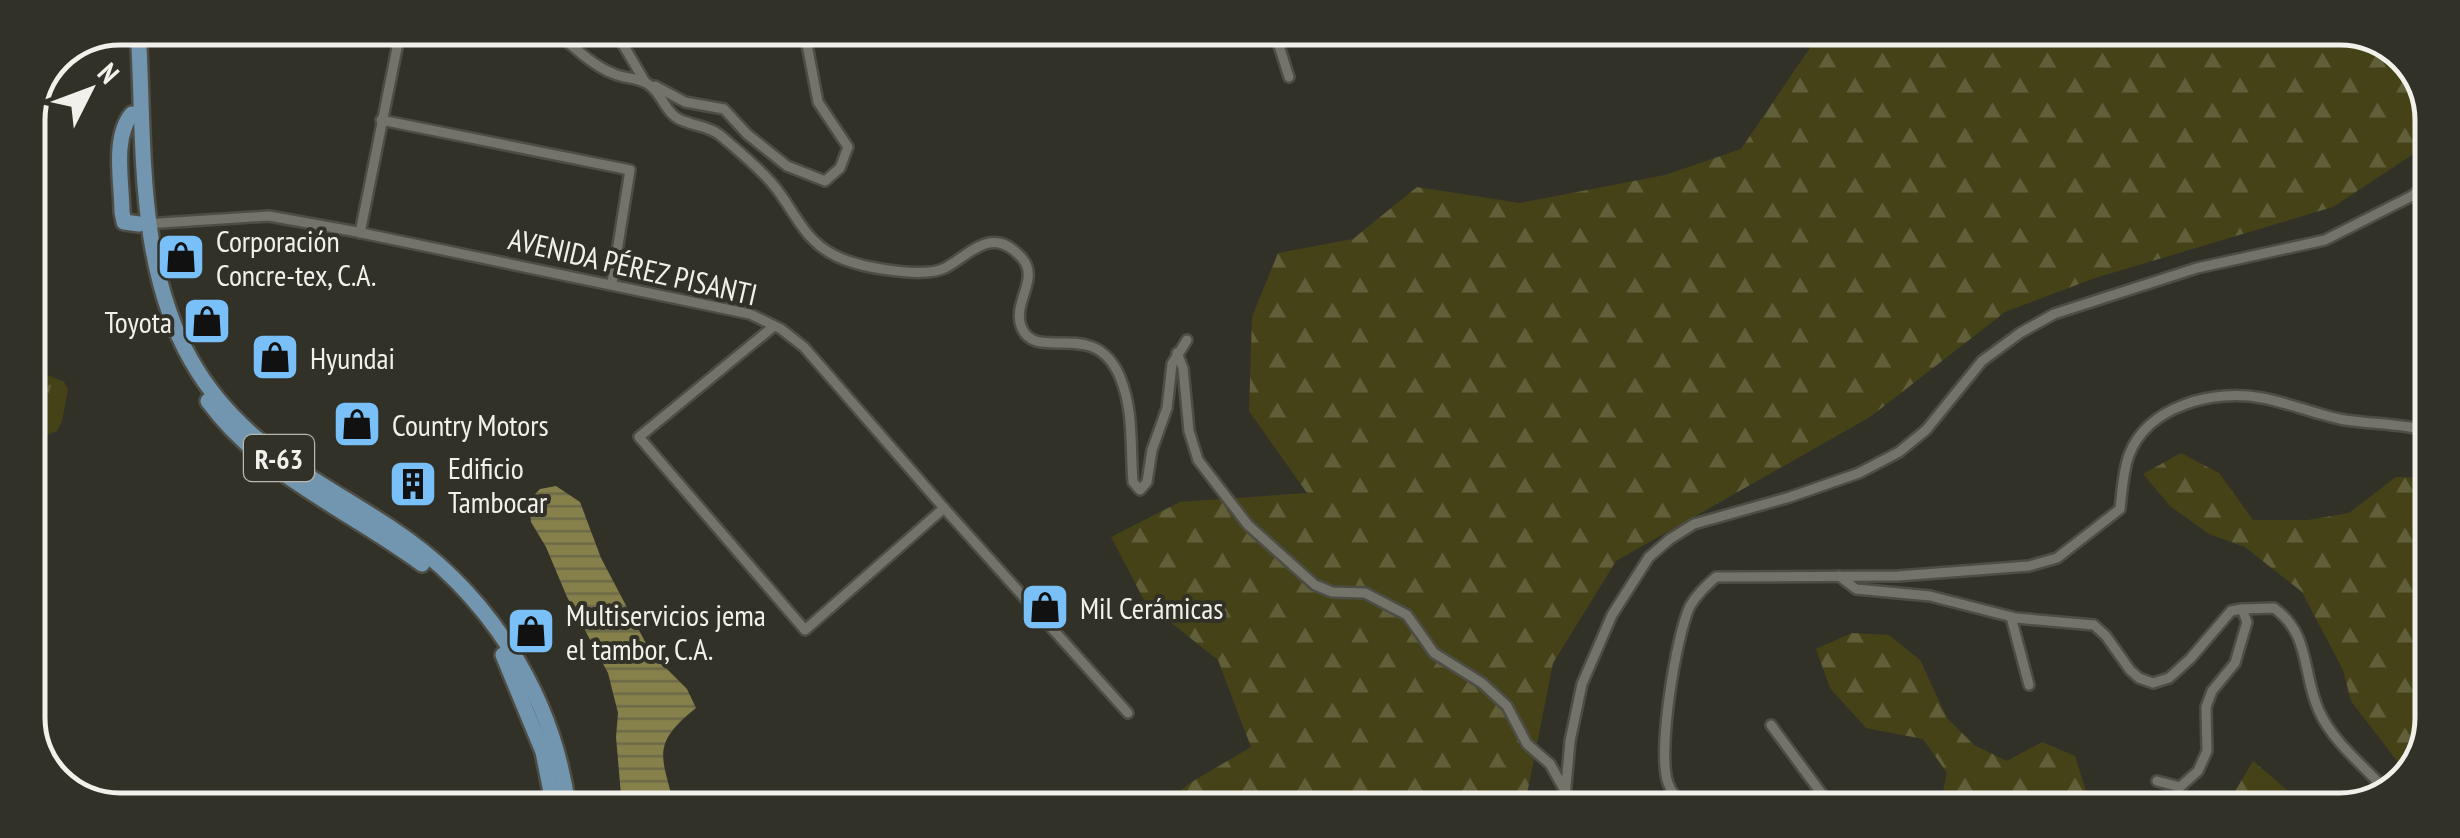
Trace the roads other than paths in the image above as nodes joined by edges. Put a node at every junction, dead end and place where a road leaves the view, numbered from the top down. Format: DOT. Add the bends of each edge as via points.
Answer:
graph roads {
  1 [pos="129,45"];
  2 [pos="139,45"];
  3 [pos="397,45"];
  4 [pos="573,45"];
  5 [pos="624,45"];
  6 [pos="807,45"];
  7 [pos="1279,45"];
  8 [pos="1289,77"];
  9 [pos="646,83"];
  10 [pos="382,120"];
  11 [pos="2415,194"];
  12 [pos="144,224"];
  13 [pos="360,233"];
  14 [pos="612,283"];
  15 [pos="774,326"];
  16 [pos="1187,340"];
  17 [pos="1177,354"];
  18 [pos="2415,429"];
  19 [pos="944,508"];
  20 [pos="1839,576"];
  21 [pos="449,580"];
  22 [pos="2242,609"];
  23 [pos="2011,617"];
  24 [pos="2028,686"];
  25 [pos="1128,712"];
  26 [pos="1772,725"];
  27 [pos="2157,781"];
  28 [pos="2378,783"];
  29 [pos="1564,788"];
  30 [pos="551,793"];
  31 [pos="566,793"];
  32 [pos="1564,793"];
  33 [pos="1675,793"];
  34 [pos="1821,793"];
  1 -- 12 [label="main road" via="132,114 121,139 122,212 124,222"];
  2 -- 12 [label="main road, R-63"];
  3 -- 10 [label="street"];
  4 -- 9 [label="street" via="603,68"];
  5 -- 9 [label="street"];
  6 -- 9 [label="street" via="818,102 848,147 840,168 825,181 788,166 724,109 679,100"];
  7 -- 8 [label="street"];
  9 -- 17 [label="street" via="674,116 719,134 771,182 811,240 837,257 928,273 989,243 1014,250 1029,271 1019,313 1023,331 1037,343 1084,343 1116,369 1130,418 1132,477 1140,490"];
  10 -- 13 [label="street"];
  10 -- 14 [label="street" via="630,170"];
  11 -- 29 [label="street" via="2325,240 2197,268 2054,314 1982,361 1926,430 1898,452 1860,473 1694,524 1670,538 1648,557 1621,600 1590,667"];
  12 -- 13 [label="street, AVENIDA PÉREZ PISANTI" via="269,216"];
  12 -- 21 [label="main road, R-63" via="183,344 238,422 274,455 391,528"];
  13 -- 14 [label="street, AVENIDA PÉREZ PISANTI"];
  14 -- 15 [label="street, AVENIDA PÉREZ PISANTI" via="750,314"];
  15 -- 19 [label="street, AVENIDA PÉREZ PISANTI" via="804,347"];
  15 -- 19 [label="street" via="639,436 806,630"];
  16 -- 17 [label="street"];
  17 -- 29 [label="street" via="1198,460 1248,525 1315,586 1365,593 1406,615 1434,653 1507,706 1526,744 1550,764"];
  18 -- 20 [label="street" via="2344,420 2250,396 2198,400 2142,431 2129,456 2120,508 2057,558 1972,571"];
  19 -- 25 [label="street, AVENIDA PÉREZ PISANTI"];
  20 -- 23 [label="street" via="1856,589 1930,596"];
  20 -- 33 [label="street" via="1716,577 1693,601 1684,620 1663,757"];
  21 -- 30 [label="main road, R-63" via="510,667"];
  21 -- 31 [label="main road, R-63" via="476,601 530,684 558,750"];
  22 -- 23 [label="street" via="2231,611 2169,678 2153,682 2130,670 2094,626"];
  22 -- 27 [label="street" via="2247,622 2235,663 2206,707 2207,751 2198,771 2180,787"];
  22 -- 28 [label="street" via="2274,608 2294,626 2319,710"];
  23 -- 24 [label="street"];
  26 -- 34 [label="street"];
  29 -- 32 [label="street"];
}
